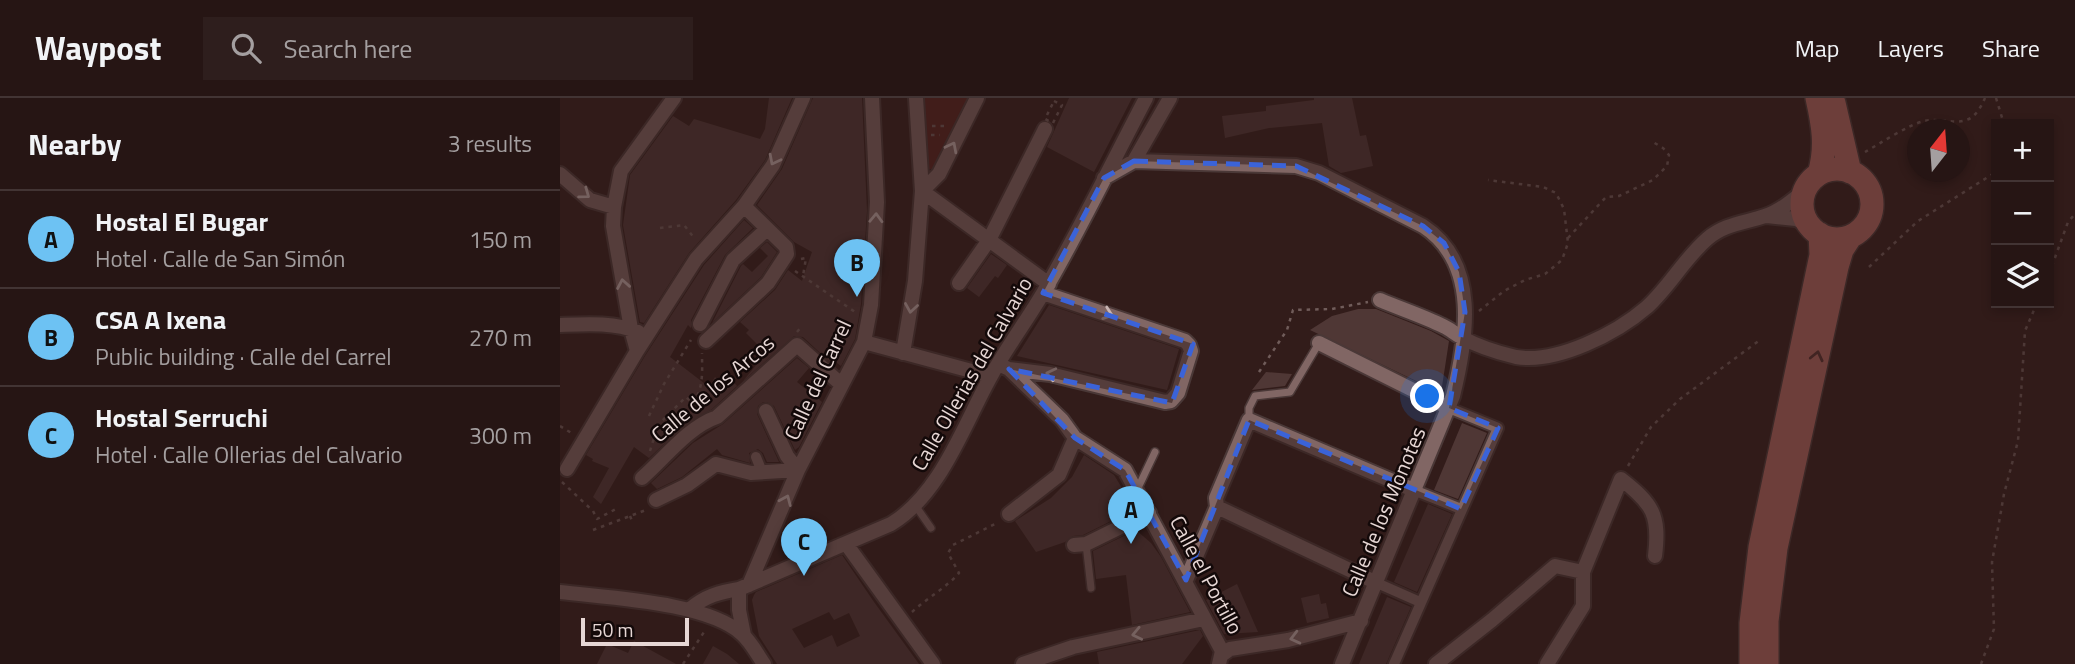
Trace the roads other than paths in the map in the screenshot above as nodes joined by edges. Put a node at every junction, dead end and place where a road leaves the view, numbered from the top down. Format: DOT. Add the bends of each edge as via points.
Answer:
graph roads {
  1 [pos="674,98"];
  2 [pos="803,98"];
  3 [pos="872,98"];
  4 [pos="916,98"];
  5 [pos="976,98"];
  6 [pos="1146,98"];
  7 [pos="1170,98"];
  8 [pos="1817,98"];
  9 [pos="1832,98"];
  10 [pos="1045,130"];
  11 [pos="1134,161"];
  12 [pos="1849,167"];
  13 [pos="560,175"];
  14 [pos="1104,178"];
  15 [pos="1812,182"];
  16 [pos="922,191"];
  17 [pos="744,206"];
  18 [pos="614,207"];
  19 [pos="1765,216"];
  20 [pos="766,229"];
  21 [pos="1815,229"];
  22 [pos="1851,236"];
  23 [pos="989,240"];
  24 [pos="959,283"];
  25 [pos="1046,288"];
  26 [pos="1380,300"];
  27 [pos="560,325"];
  28 [pos="631,329"];
  29 [pos="647,336"];
  30 [pos="1463,339"];
  31 [pos="864,342"];
  32 [pos="1319,343"];
  33 [pos="637,351"];
  34 [pos="904,353"];
  35 [pos="999,370"];
  36 [pos="842,385"];
  37 [pos="1449,408"];
  38 [pos="766,411"];
  39 [pos="1249,420"];
  40 [pos="1075,438"];
  41 [pos="1155,452"];
  42 [pos="756,457"];
  43 [pos="798,470"];
  44 [pos="762,472"];
  45 [pos="564,475"];
  46 [pos="642,478"];
  47 [pos="1136,491"];
  48 [pos="1416,491"];
  49 [pos="659,498"];
  50 [pos="915,505"];
  51 [pos="1217,507"];
  52 [pos="1461,509"];
  53 [pos="1149,513"];
  54 [pos="1009,514"];
  55 [pos="931,528"];
  56 [pos="1080,544"];
  57 [pos="847,545"];
  58 [pos="1655,556"];
  59 [pos="1583,572"];
  60 [pos="1185,580"];
  61 [pos="1377,583"];
  62 [pos="744,587"];
  63 [pos="1091,588"];
  64 [pos="560,592"];
  65 [pos="1420,603"];
  66 [pos="690,609"];
  67 [pos="1204,619"];
  68 [pos="1361,621"];
  69 [pos="744,635"];
  70 [pos="1221,659"];
  71 [pos="1344,663"];
  72 [pos="764,664"];
  73 [pos="933,664"];
  74 [pos="1023,664"];
  75 [pos="1394,664"];
  76 [pos="1436,664"];
  77 [pos="1547,664"];
  78 [pos="1751,664"];
  79 [pos="1767,664"];
  1 -- 18 [label="street" via="621,171"];
  2 -- 17 [label="street, one-way" via="773,165"];
  31 -- 3 [label="street, Calle del Carrel, one-way" via="877,202"];
  4 -- 16 [label="street"];
  16 -- 5 [label="street, one-way" via="939,174"];
  6 -- 14 [label="street, Calle Ollerias del Calvario"];
  7 -- 11 [label="street"];
  8 -- 15 [label="highway" via="1825,134 1824,155"];
  9 -- 12 [label="highway"];
  10 -- 23 [label="street"];
  11 -- 14 [label="street"];
  11 -- 30 [label="street, Calle de los Monotes" via="1287,166 1319,173 1433,233 1460,272"];
  12 -- 15 [label="highway"];
  12 -- 22 [label="highway" via="1868,187 1872,209 1861,229"];
  13 -- 18 [label="street, one-way" via="590,200"];
  14 -- 25 [label="street, Calle Ollerias del Calvario"];
  15 -- 19 [label="street"];
  15 -- 21 [label="highway" via="1803,208"];
  16 -- 23 [label="street"];
  16 -- 34 [label="street, one-way"];
  17 -- 20 [label="street"];
  17 -- 29 [label="street" via="696,259"];
  28 -- 18 [label="street, one-way" via="613,226"];
  19 -- 21 [label="street" via="1796,219"];
  19 -- 30 [label="street" via="1715,233 1645,308 1583,345 1524,358"];
  20 -- 20 [label="street" via="786,247 783,262 768,283 701,337 733,261"];
  21 -- 22 [label="highway" via="1840,239"];
  21 -- 78 [label="highway" via="1821,255 1760,547"];
  79 -- 22 [label="highway, one-way" via="1776,548 1837,267"];
  23 -- 24 [label="street"];
  23 -- 25 [label="street"];
  25 -- 35 [label="street, Calle Ollerias del Calvario"];
  25 -- 35 [label="street, one-way" via="1185,341 1191,351 1178,393 1165,402 1050,374"];
  26 -- 30 [label="street" via="1444,326"];
  27 -- 28 [label="street"];
  28 -- 29 [label="street"];
  28 -- 33 [label="street"];
  29 -- 33 [label="street"];
  30 -- 37 [label="street, Calle de los Monotes"];
  31 -- 34 [label="street"];
  31 -- 36 [label="street, Calle del Carrel"];
  32 -- 37 [label="street"];
  32 -- 39 [label="lane" via="1290,391 1255,396"];
  33 -- 45 [label="street"];
  34 -- 35 [label="street"];
  35 -- 40 [label="street, Calle el Portillo" via="1062,420"];
  35 -- 50 [label="street, Calle Ollerias del Calvario"];
  36 -- 43 [label="street, Calle del Carrel"];
  36 -- 46 [label="street, Calle de los Arcos" via="797,345"];
  37 -- 48 [label="street, Calle de los Monotes"];
  37 -- 52 [label="street" via="1498,428"];
  38 -- 43 [label="street"];
  39 -- 48 [label="street"];
  39 -- 51 [label="street" via="1216,498"];
  40 -- 47 [label="street, Calle el Portillo" via="1125,470"];
  40 -- 54 [label="street" via="1059,475"];
  41 -- 47 [label="lane"];
  42 -- 44 [label="street"];
  43 -- 44 [label="street"];
  62 -- 43 [label="street, Calle del Carrel, one-way"];
  44 -- 49 [label="street" via="716,464"];
  47 -- 53 [label="street, Calle el Portillo"];
  48 -- 52 [label="street"];
  48 -- 61 [label="street, Calle de los Monotes"];
  50 -- 55 [label="lane"];
  50 -- 57 [label="street, Calle Ollerias del Calvario" via="891,524"];
  51 -- 60 [label="street"];
  51 -- 61 [label="street"];
  52 -- 65 [label="street"];
  53 -- 56 [label="street"];
  53 -- 60 [label="street, Calle el Portillo"];
  56 -- 63 [label="lane"];
  57 -- 62 [label="street, Calle Ollerias del Calvario"];
  57 -- 73 [label="street"];
  58 -- 59 [label="street" via="1658,531 1650,505 1620,479"];
  59 -- 76 [label="street" via="1555,566"];
  59 -- 77 [label="street" via="1583,606"];
  60 -- 67 [label="street, Calle el Portillo"];
  61 -- 65 [label="street"];
  61 -- 68 [label="street, Calle de los Monotes"];
  62 -- 66 [label="street, Calle Ollerias del Calvario" via="717,592"];
  62 -- 69 [label="street" via="739,610"];
  64 -- 66 [label="street"];
  65 -- 75 [label="street"];
  66 -- 69 [label="street"];
  67 -- 70 [label="street, Calle el Portillo"];
  67 -- 74 [label="street, one-way" via="1073,647"];
  68 -- 70 [label="street, one-way" via="1230,649"];
  68 -- 71 [label="street, Calle de los Monotes"];
  69 -- 72 [label="street"];
}
